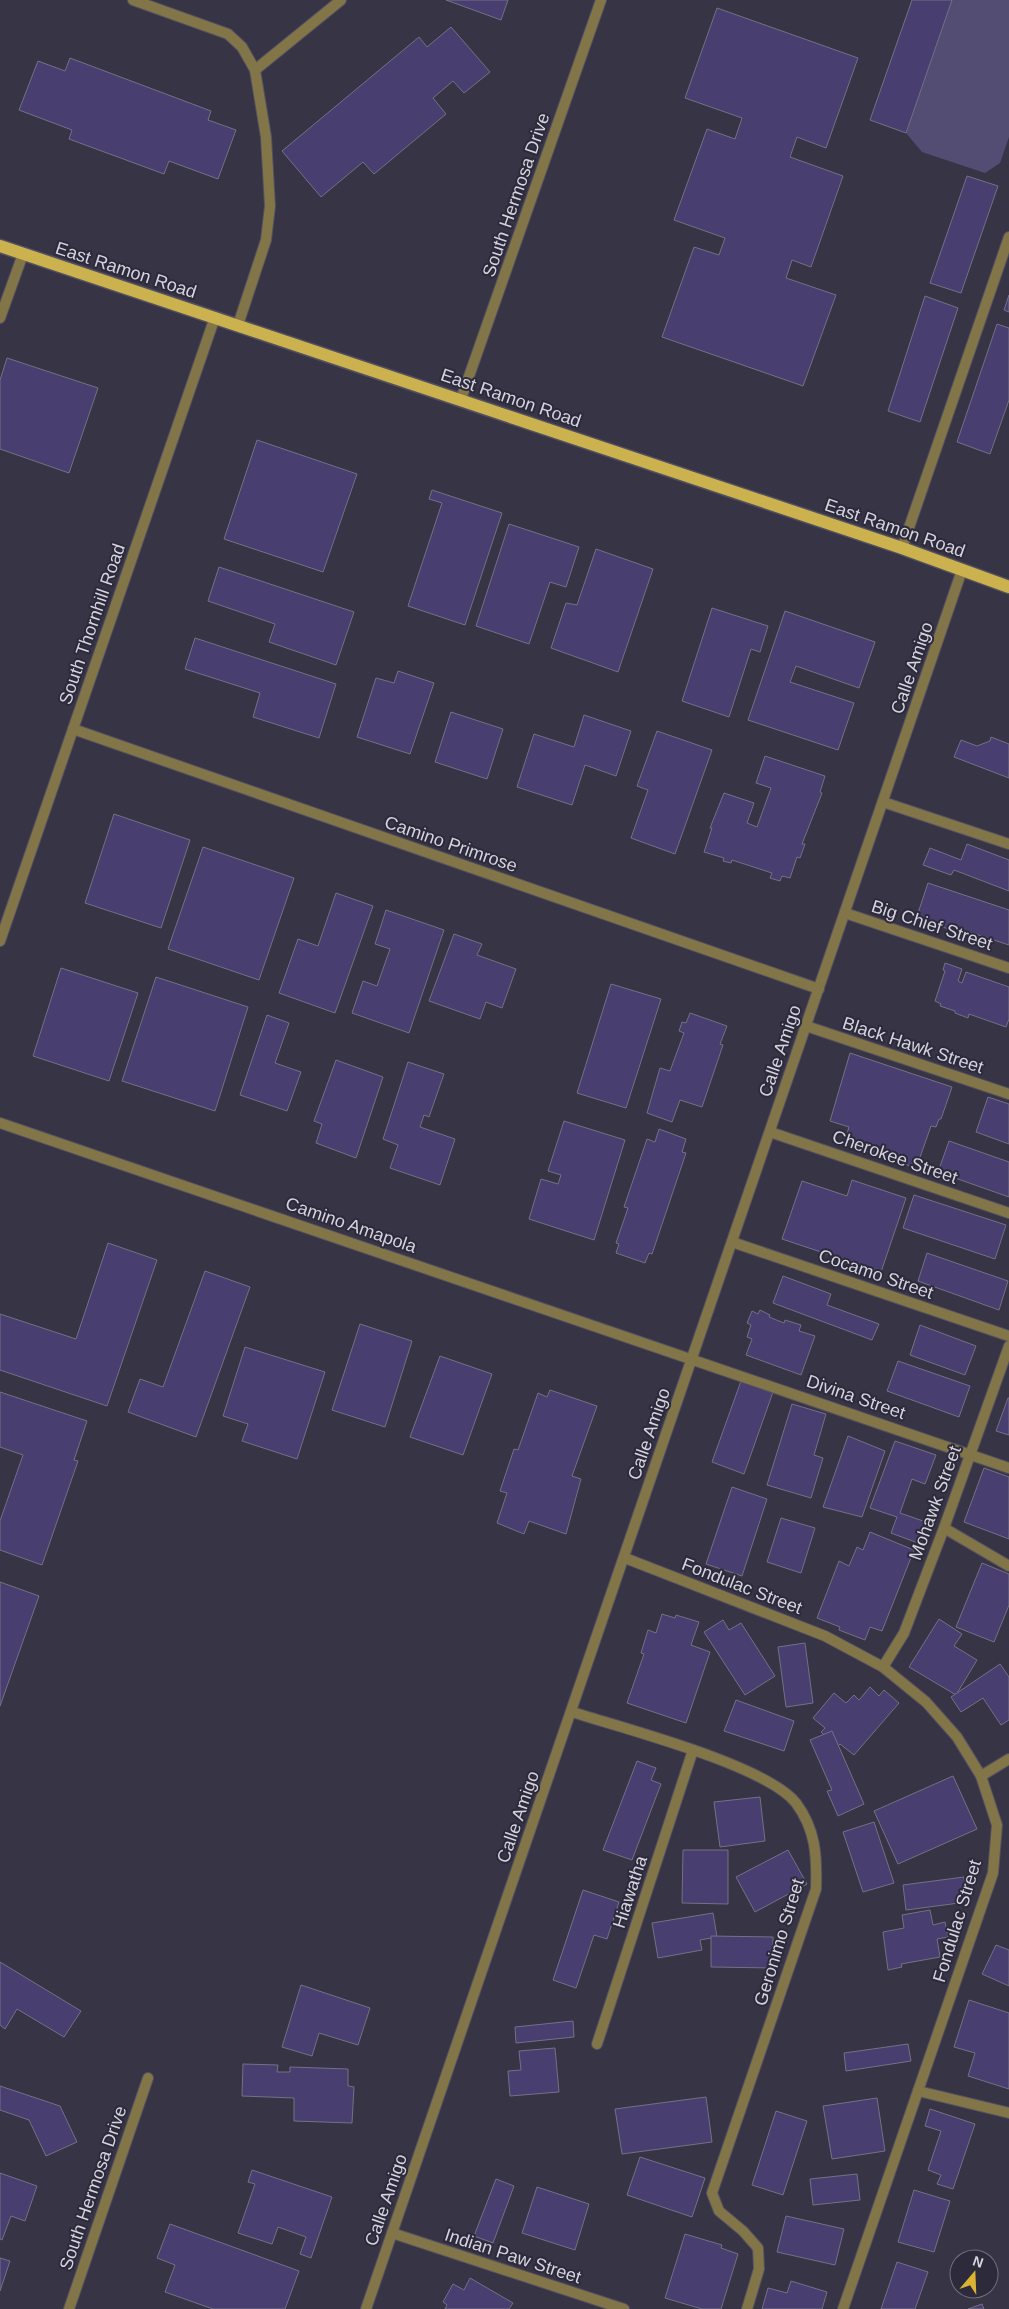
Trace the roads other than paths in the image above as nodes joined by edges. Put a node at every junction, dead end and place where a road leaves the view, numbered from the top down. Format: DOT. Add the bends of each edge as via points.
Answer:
graph roads {
  1 [pos="132,0"];
  2 [pos="342,0"];
  3 [pos="601,0"];
  4 [pos="254,70"];
  5 [pos="1009,237"];
  6 [pos="0,246"];
  7 [pos="22,254"];
  8 [pos="215,317"];
  9 [pos="0,318"];
  10 [pos="238,325"];
  11 [pos="461,400"];
  12 [pos="902,548"];
  13 [pos="962,570"];
  14 [pos="1009,587"];
  15 [pos="73,729"];
  16 [pos="883,802"];
  17 [pos="1009,844"];
  18 [pos="845,913"];
  19 [pos="0,941"];
  20 [pos="1009,968"];
  21 [pos="819,989"];
  22 [pos="806,1026"];
  23 [pos="1009,1094"];
  24 [pos="0,1124"];
  25 [pos="770,1132"];
  26 [pos="1009,1213"];
  27 [pos="732,1242"];
  28 [pos="1009,1336"];
  29 [pos="1009,1346"];
  30 [pos="692,1358"];
  31 [pos="971,1454"];
  32 [pos="1009,1468"];
  33 [pos="944,1528"];
  34 [pos="625,1558"];
  35 [pos="1009,1566"];
  36 [pos="882,1667"];
  37 [pos="572,1712"];
  38 [pos="693,1750"];
  39 [pos="1009,1759"];
  40 [pos="981,1776"];
  41 [pos="596,2044"];
  42 [pos="148,2078"];
  43 [pos="918,2090"];
  44 [pos="1009,2113"];
  45 [pos="392,2234"];
  46 [pos="69,2309"];
  47 [pos="366,2309"];
  48 [pos="624,2309"];
  49 [pos="747,2309"];
  50 [pos="842,2309"];
  1 -- 4 [label="street" via="228,34 242,47"];
  2 -- 4 [label="street"];
  3 -- 11 [label="street, South Hermosa Drive"];
  4 -- 10 [label="street" via="266,137 270,206 266,240"];
  5 -- 12 [label="street"];
  6 -- 7 [label="main road, East Ramon Road"];
  7 -- 8 [label="main road, East Ramon Road"];
  7 -- 9 [label="street"];
  8 -- 10 [label="main road, East Ramon Road"];
  8 -- 15 [label="street, South Thornhill Road"];
  10 -- 11 [label="main road, East Ramon Road"];
  11 -- 12 [label="main road, East Ramon Road"];
  12 -- 13 [label="main road, East Ramon Road"];
  13 -- 14 [label="main road, East Ramon Road"];
  13 -- 16 [label="street, Calle Amigo"];
  15 -- 19 [label="street, South Thornhill Road"];
  15 -- 21 [label="street, Camino Primrose"];
  16 -- 17 [label="street"];
  16 -- 18 [label="street, Calle Amigo"];
  18 -- 20 [label="street, Big Chief Street"];
  18 -- 21 [label="street, Calle Amigo"];
  21 -- 22 [label="street, Calle Amigo"];
  22 -- 23 [label="street, Black Hawk Street"];
  22 -- 25 [label="street, Calle Amigo"];
  24 -- 30 [label="street, Camino Amapola"];
  25 -- 26 [label="street, Cherokee Street"];
  25 -- 27 [label="street, Calle Amigo"];
  27 -- 28 [label="street, Cocamo Street"];
  27 -- 30 [label="street, Calle Amigo"];
  29 -- 31 [label="street, Mohawk Street"];
  30 -- 31 [label="street, Divina Street"];
  30 -- 34 [label="street, Calle Amigo"];
  31 -- 32 [label="street, Divina Street"];
  31 -- 33 [label="street, Mohawk Street"];
  33 -- 35 [label="street"];
  33 -- 36 [label="street, Mohawk Street" via="904,1633"];
  34 -- 36 [label="street, Fondulac Street" via="825,1636"];
  34 -- 37 [label="street, Calle Amigo"];
  36 -- 40 [label="street, Fondulac Street" via="926,1702 957,1737"];
  37 -- 38 [label="street, Geronimo Street"];
  37 -- 45 [label="street, Calle Amigo"];
  38 -- 41 [label="street, Hiawatha"];
  38 -- 49 [label="street, Geronimo Street" via="762,1776 795,1802 812,1831 817,1865 816,1889 712,2192 719,2211 758,2248 759,2269"];
  39 -- 40 [label="street"];
  40 -- 43 [label="street, Fondulac Street" via="997,1825 993,1873"];
  42 -- 46 [label="street, South Hermosa Drive"];
  43 -- 44 [label="street"];
  43 -- 50 [label="street, Fondulac Street"];
  45 -- 47 [label="street, Calle Amigo"];
  45 -- 48 [label="street, Indian Paw Street"];
}
